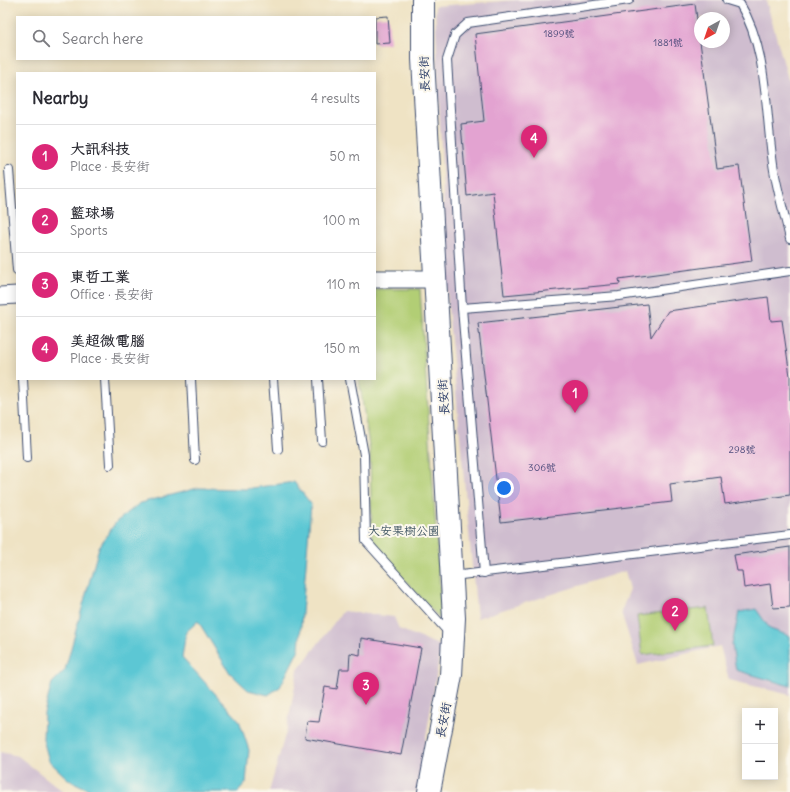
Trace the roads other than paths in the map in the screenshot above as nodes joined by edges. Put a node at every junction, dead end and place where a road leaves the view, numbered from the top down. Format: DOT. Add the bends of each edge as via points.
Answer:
graph roads {
  1 [pos="423,0"];
  2 [pos="630,0"];
  3 [pos="727,0"];
  4 [pos="9,170"];
  5 [pos="790,239"];
  6 [pos="16,258"];
  7 [pos="790,271"];
  8 [pos="376,279"];
  9 [pos="434,279"];
  10 [pos="16,295"];
  11 [pos="0,296"];
  12 [pos="462,308"];
  13 [pos="23,380"];
  14 [pos="105,380"];
  15 [pos="191,380"];
  16 [pos="273,380"];
  17 [pos="318,380"];
  18 [pos="350,380"];
  19 [pos="322,441"];
  20 [pos="278,449"];
  21 [pos="27,458"];
  22 [pos="195,460"];
  23 [pos="110,465"];
  24 [pos="790,536"];
  25 [pos="484,572"];
  26 [pos="452,576"];
  27 [pos="453,638"];
  28 [pos="429,792"];
  1 -- 9 [label="street, 長安街" via="423,59"];
  2 -- 12 [label="lane" via="468,23 454,35 447,60"];
  3 -- 5 [label="lane" via="740,4 747,15 759,53 774,171"];
  4 -- 6 [label="lane"];
  7 -- 12 [label="lane" via="619,296"];
  8 -- 9 [label="street"];
  9 -- 26 [label="street, 長安街"];
  10 -- 11 [label="street"];
  12 -- 25 [label="lane"];
  13 -- 21 [label="lane"];
  14 -- 23 [label="lane"];
  15 -- 22 [label="lane"];
  16 -- 20 [label="lane"];
  17 -- 19 [label="lane"];
  18 -- 27 [label="lane" via="364,455 366,541"];
  24 -- 25 [label="lane"];
  25 -- 26 [label="lane"];
  26 -- 27 [label="street, 長安街"];
  27 -- 28 [label="street, 長安街" via="451,675"];
}
